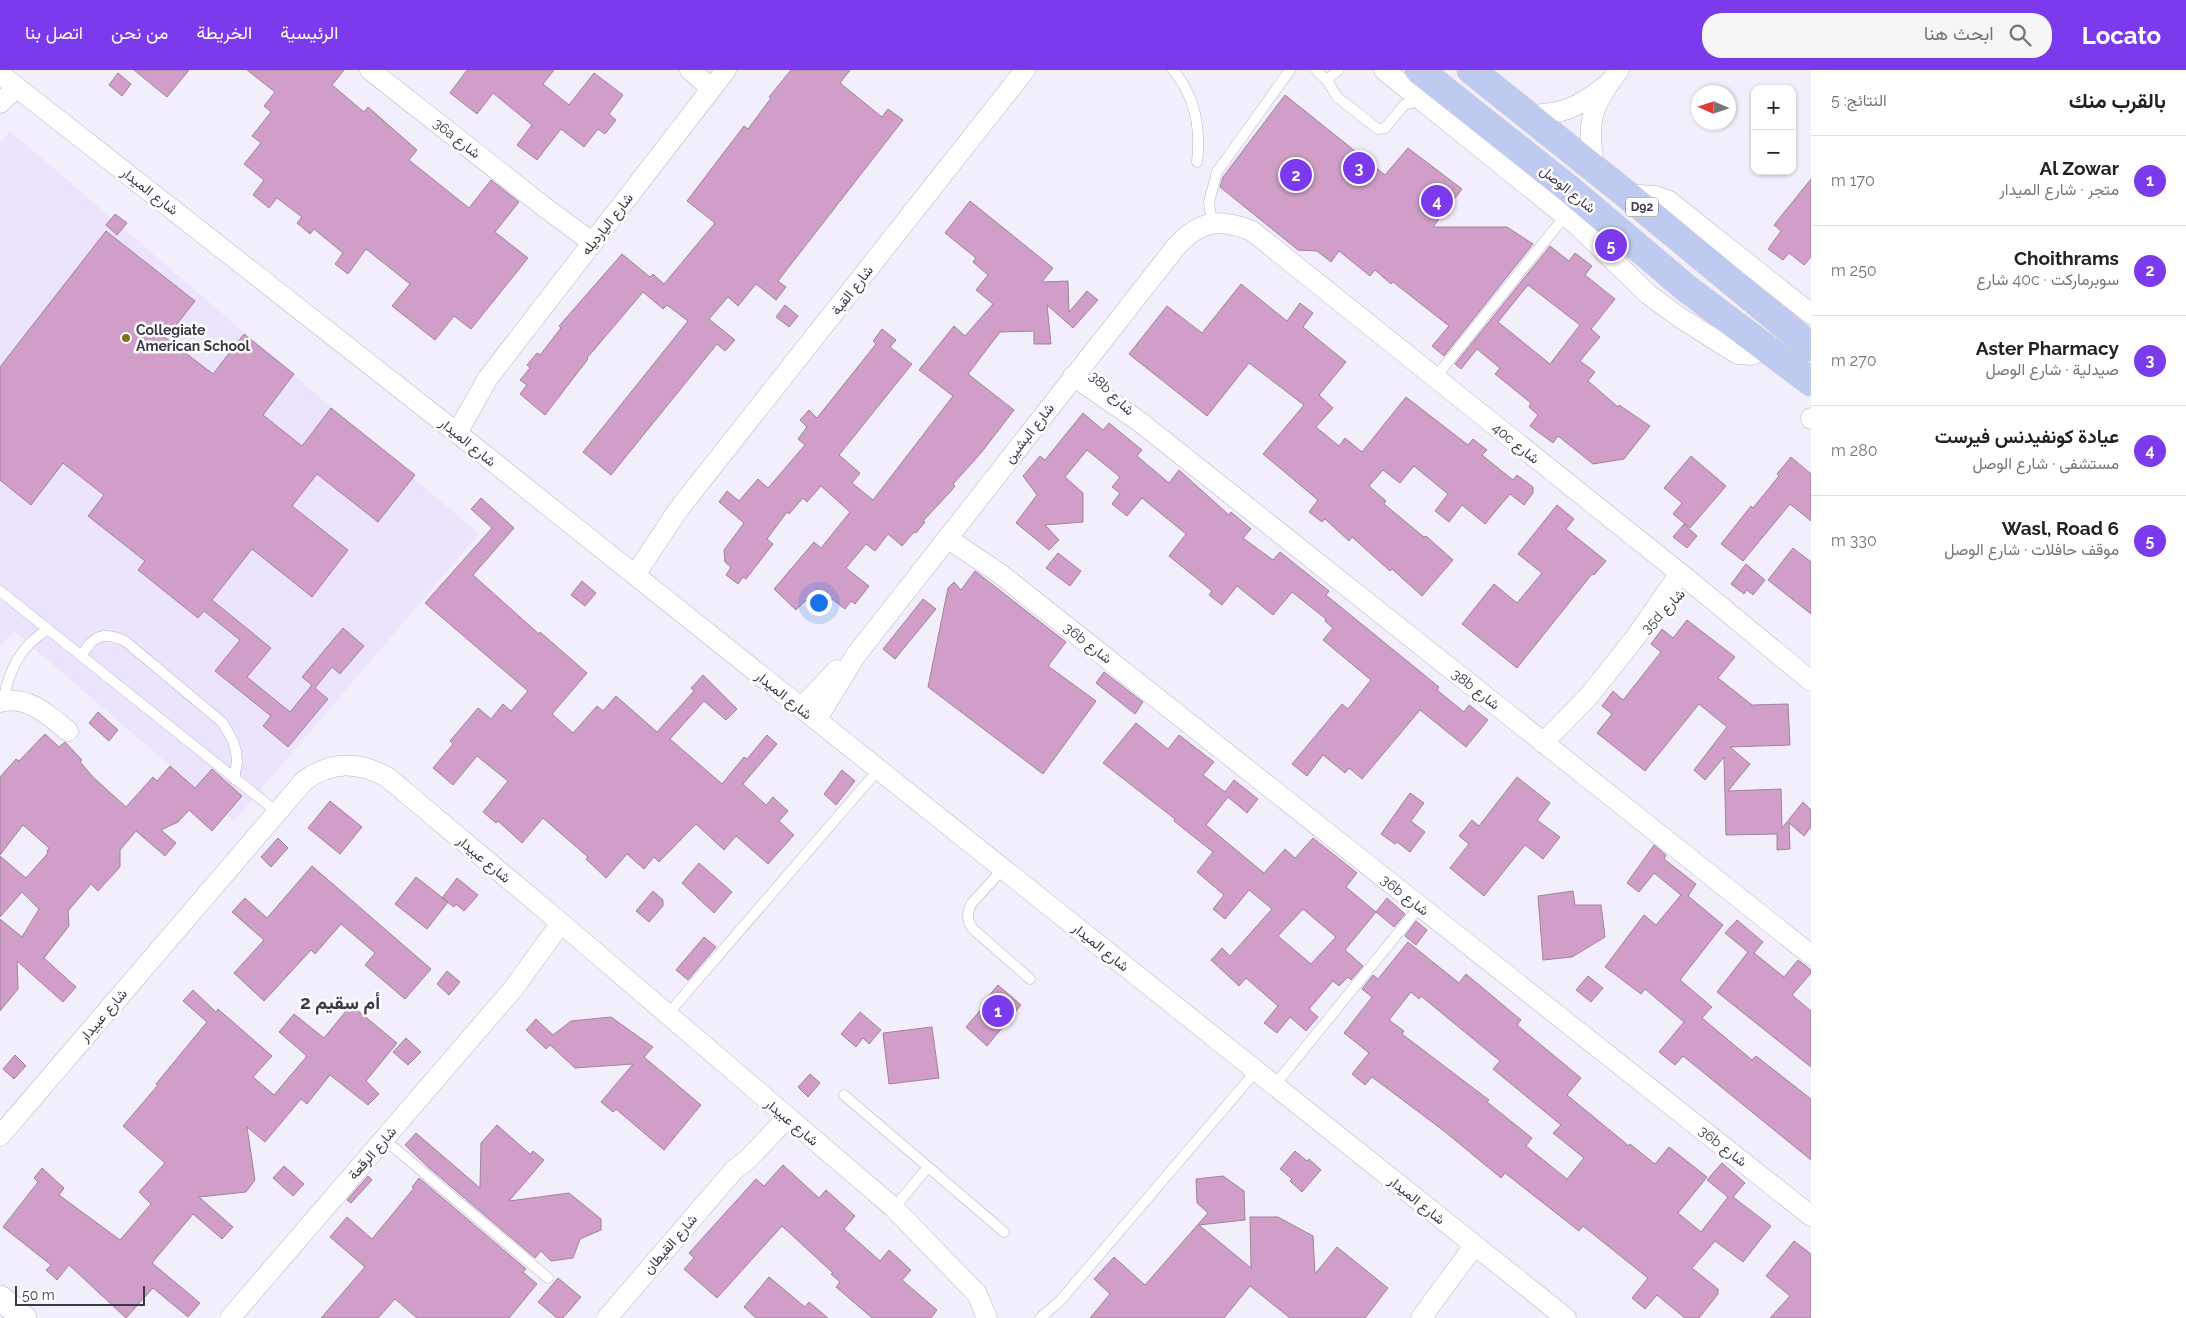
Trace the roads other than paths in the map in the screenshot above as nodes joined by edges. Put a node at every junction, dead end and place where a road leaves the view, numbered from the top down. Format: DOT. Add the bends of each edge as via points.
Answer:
graph roads {
  1 [pos="370,70"];
  2 [pos="690,70"];
  3 [pos="1025,70"];
  4 [pos="1173,70"];
  5 [pos="1290,70"];
  6 [pos="1316,70"];
  7 [pos="1338,70"];
  8 [pos="1384,70"];
  9 [pos="1419,70"];
  10 [pos="1471,70"];
  11 [pos="1614,76"];
  12 [pos="717,77"];
  13 [pos="1491,79"];
  14 [pos="1327,80"];
  15 [pos="6,81"];
  16 [pos="1422,100"];
  17 [pos="0,104"];
  18 [pos="1527,115"];
  19 [pos="1197,162"];
  20 [pos="1595,169"];
  21 [pos="1626,194"];
  22 [pos="1565,216"];
  23 [pos="1212,223"];
  24 [pos="589,248"];
  25 [pos="1811,314"];
  26 [pos="1811,347"];
  27 [pos="1769,348"];
  28 [pos="1078,371"];
  29 [pos="1436,378"];
  30 [pos="1811,382"];
  31 [pos="451,428"];
  32 [pos="952,532"];
  33 [pos="629,570"];
  34 [pos="1685,578"];
  35 [pos="0,591"];
  36 [pos="48,630"];
  37 [pos="81,656"];
  38 [pos="1811,681"];
  39 [pos="1,701"];
  40 [pos="808,714"];
  41 [pos="68,731"];
  42 [pos="1550,748"];
  43 [pos="878,770"];
  44 [pos="234,779"];
  45 [pos="277,812"];
  46 [pos="1003,869"];
  47 [pos="1420,906"];
  48 [pos="567,928"];
  49 [pos="1811,955"];
  50 [pos="1030,979"];
  51 [pos="668,1014"];
  52 [pos="1256,1071"];
  53 [pos="1274,1086"];
  54 [pos="844,1095"];
  55 [pos="781,1112"];
  56 [pos="0,1136"];
  57 [pos="384,1139"];
  58 [pos="928,1167"];
  59 [pos="894,1208"];
  60 [pos="1811,1216"];
  61 [pos="1004,1232"];
  62 [pos="1479,1250"];
  63 [pos="548,1278"];
  64 [pos="0,1298"];
  65 [pos="1427,1311"];
  66 [pos="24,1318"];
  67 [pos="230,1318"];
  68 [pos="607,1318"];
  69 [pos="987,1318"];
  70 [pos="1040,1318"];
  71 [pos="1566,1318"];
  1 -- 24 [label="street, 36a شارع" via="543,206"];
  2 -- 12 [label="street"];
  3 -- 33 [label="street, شارع القبة" via="678,510 653,531"];
  4 -- 19 [label="lane" via="1195,108 1199,126"];
  5 -- 23 [label="lane" via="1216,172 1209,202"];
  6 -- 14 [label="lane"];
  7 -- 14 [label="lane"];
  8 -- 16 [label="street"];
  9 -- 27 [label="main road, شارع الوصل / D92" via="1569,189 1686,288"];
  10 -- 13 [label="main road, D92"];
  11 -- 18 [label="street" via="1588,100 1573,108"];
  11 -- 20 [label="street" via="1595,109 1590,126"];
  12 -- 24 [label="street, شارع اليارديله"];
  13 -- 18 [label="main road, D92"];
  14 -- 16 [label="lane" via="1337,97 1375,128 1385,128 1404,105"];
  15 -- 17 [label="street"];
  15 -- 31 [label="street, شارع الميدار"];
  16 -- 22 [label="street"];
  18 -- 20 [label="main road, D92"];
  20 -- 21 [label="main road, D92"];
  21 -- 25 [label="street" via="1655,196 1669,201"];
  21 -- 26 [label="main road, D92"];
  22 -- 27 [label="street" via="1649,295 1682,319 1738,354"];
  22 -- 29 [label="lane"];
  23 -- 28 [label="street, شارع البشين" via="1198,227 1175,248"];
  23 -- 29 [label="street, 40c شارع" via="1226,223 1252,232"];
  24 -- 31 [label="street, شارع اليارديله" via="488,378 470,394"];
  27 -- 30 [label="main road, شارع الوصل / D92"];
  28 -- 32 [label="street, شارع البشين"];
  28 -- 42 [label="street, 38b شارع"];
  29 -- 34 [label="street, 40c شارع"];
  31 -- 33 [label="street, شارع الميدار"];
  32 -- 40 [label="street, شارع البشين" via="856,655 837,670"];
  32 -- 47 [label="street, 36b شارع" via="999,573"];
  33 -- 40 [label="street, شارع الميدار"];
  34 -- 38 [label="street, 40c شارع"];
  34 -- 42 [label="street, 35d شارع"];
  35 -- 36 [label="lane"];
  36 -- 37 [label="lane"];
  36 -- 39 [label="lane" via="35,637 13,665"];
  37 -- 44 [label="lane"];
  37 -- 44 [label="lane" via="90,641 102,636 114,636 125,641 222,722 236,751"];
  39 -- 41 [label="street" via="17,700 31,704"];
  40 -- 43 [label="street, شارع الميدار"];
  42 -- 49 [label="street, 38b شارع"];
  43 -- 46 [label="street, شارع الميدار"];
  43 -- 51 [label="lane"];
  44 -- 45 [label="lane"];
  45 -- 48 [label="street, شارع عبيدار" via="304,781 323,770 345,764 374,770 387,777"];
  45 -- 56 [label="street, شارع عبيدار"];
  46 -- 50 [label="lane" via="972,903 968,920 973,929"];
  46 -- 52 [label="street, شارع الميدار"];
  47 -- 53 [label="lane"];
  47 -- 60 [label="street, 36b شارع"];
  48 -- 51 [label="street, شارع عبيدار"];
  48 -- 57 [label="street, شارع الرقعة" via="539,968 513,988"];
  51 -- 55 [label="street, شارع عبيدار"];
  52 -- 53 [label="street, شارع الميدار"];
  52 -- 70 [label="lane" via="1060,1301"];
  53 -- 62 [label="street, شارع الميدار"];
  54 -- 58 [label="lane"];
  55 -- 59 [label="street, شارع عبيدار"];
  55 -- 68 [label="street, شارع القيطان"];
  57 -- 63 [label="lane"];
  57 -- 67 [label="street, شارع الرقعة"];
  58 -- 59 [label="lane"];
  58 -- 61 [label="lane"];
  59 -- 69 [label="street, شارع عبيدار" via="978,1294"];
  62 -- 65 [label="street"];
  62 -- 71 [label="street, شارع الميدار"];
  64 -- 66 [label="street"];
}
